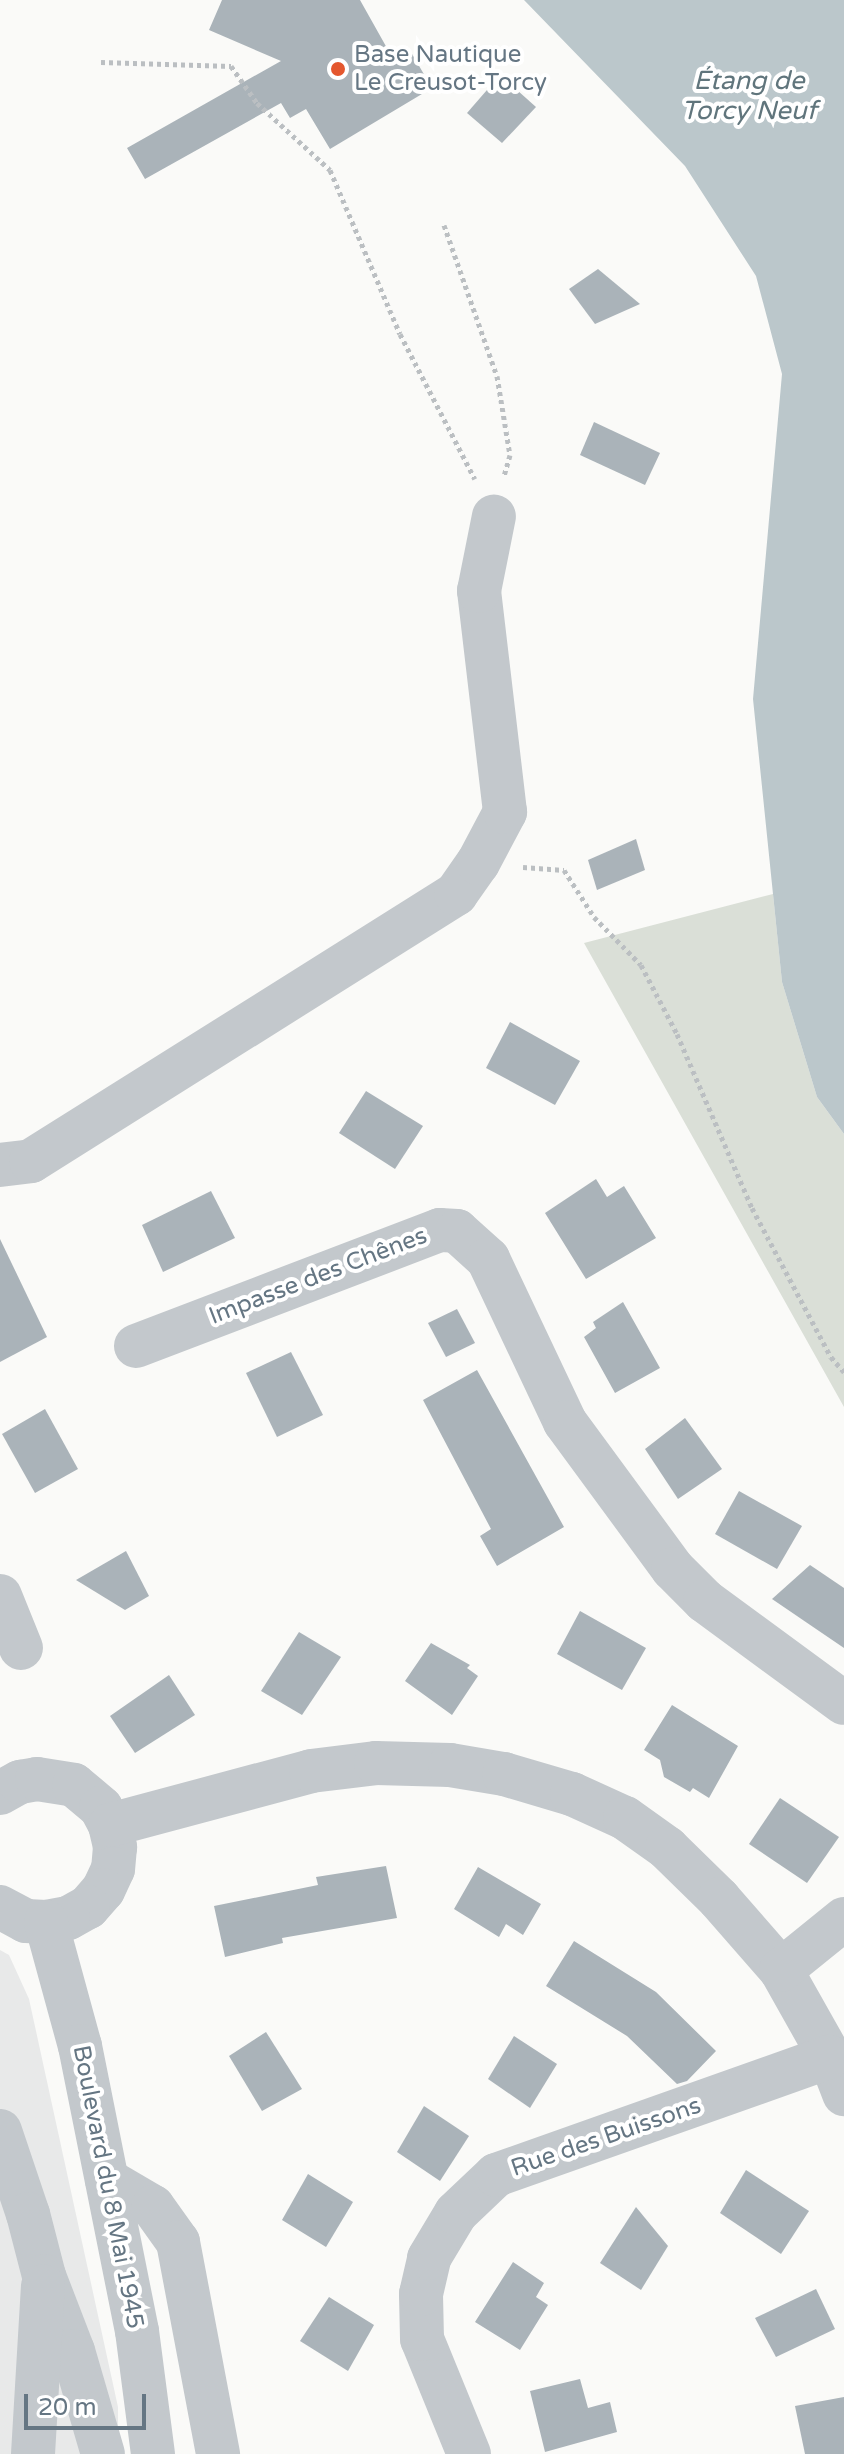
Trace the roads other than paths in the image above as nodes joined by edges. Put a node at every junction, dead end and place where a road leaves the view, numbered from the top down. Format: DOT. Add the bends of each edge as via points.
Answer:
graph roads {
  1 [pos="494,516"];
  2 [pos="0,1165"];
  3 [pos="136,1346"];
  4 [pos="0,1596"];
  5 [pos="21,1648"];
  6 [pos="844,1703"];
  7 [pos="1,1789"];
  8 [pos="110,1825"];
  9 [pos="0,1907"];
  10 [pos="844,1919"];
  11 [pos="46,1922"];
  12 [pos="781,1970"];
  13 [pos="837,2076"];
  14 [pos="4,2155"];
  15 [pos="107,2180"];
  16 [pos="44,2276"];
  17 [pos="33,2454"];
  18 [pos="103,2454"];
  19 [pos="153,2454"];
  20 [pos="218,2454"];
  21 [pos="469,2454"];
  1 -- 2 [label="street" via="479,591 505,812 456,894 31,1161"];
  3 -- 6 [label="street, Impasse des Chênes" via="440,1230 457,1231 488,1259 565,1422 666,1561 705,1601"];
  4 -- 5 [label="street"];
  7 -- 8 [label="street" via="37,1779 74,1785 95,1802"];
  8 -- 11 [label="street" via="113,1869 103,1890 88,1907"];
  8 -- 12 [label="street" via="311,1771 376,1763 450,1765 504,1774 572,1794 625,1818 667,1848"];
  9 -- 11 [label="street" via="26,1921"];
  10 -- 12 [label="street"];
  11 -- 15 [label="street, Boulevard du 8 Mai 1945" via="80,2046"];
  12 -- 13 [label="street"];
  13 -- 21 [label="street, Rue des Buissons" via="496,2175 456,2213 429,2258 421,2294 422,2339"];
  14 -- 16 [label="street" via="28,2214"];
  15 -- 19 [label="street, Boulevard du 8 Mai 1945" via="137,2331"];
  15 -- 20 [label="street" via="153,2207 178,2242"];
  16 -- 17 [label="street"];
  16 -- 18 [label="street"];
}
